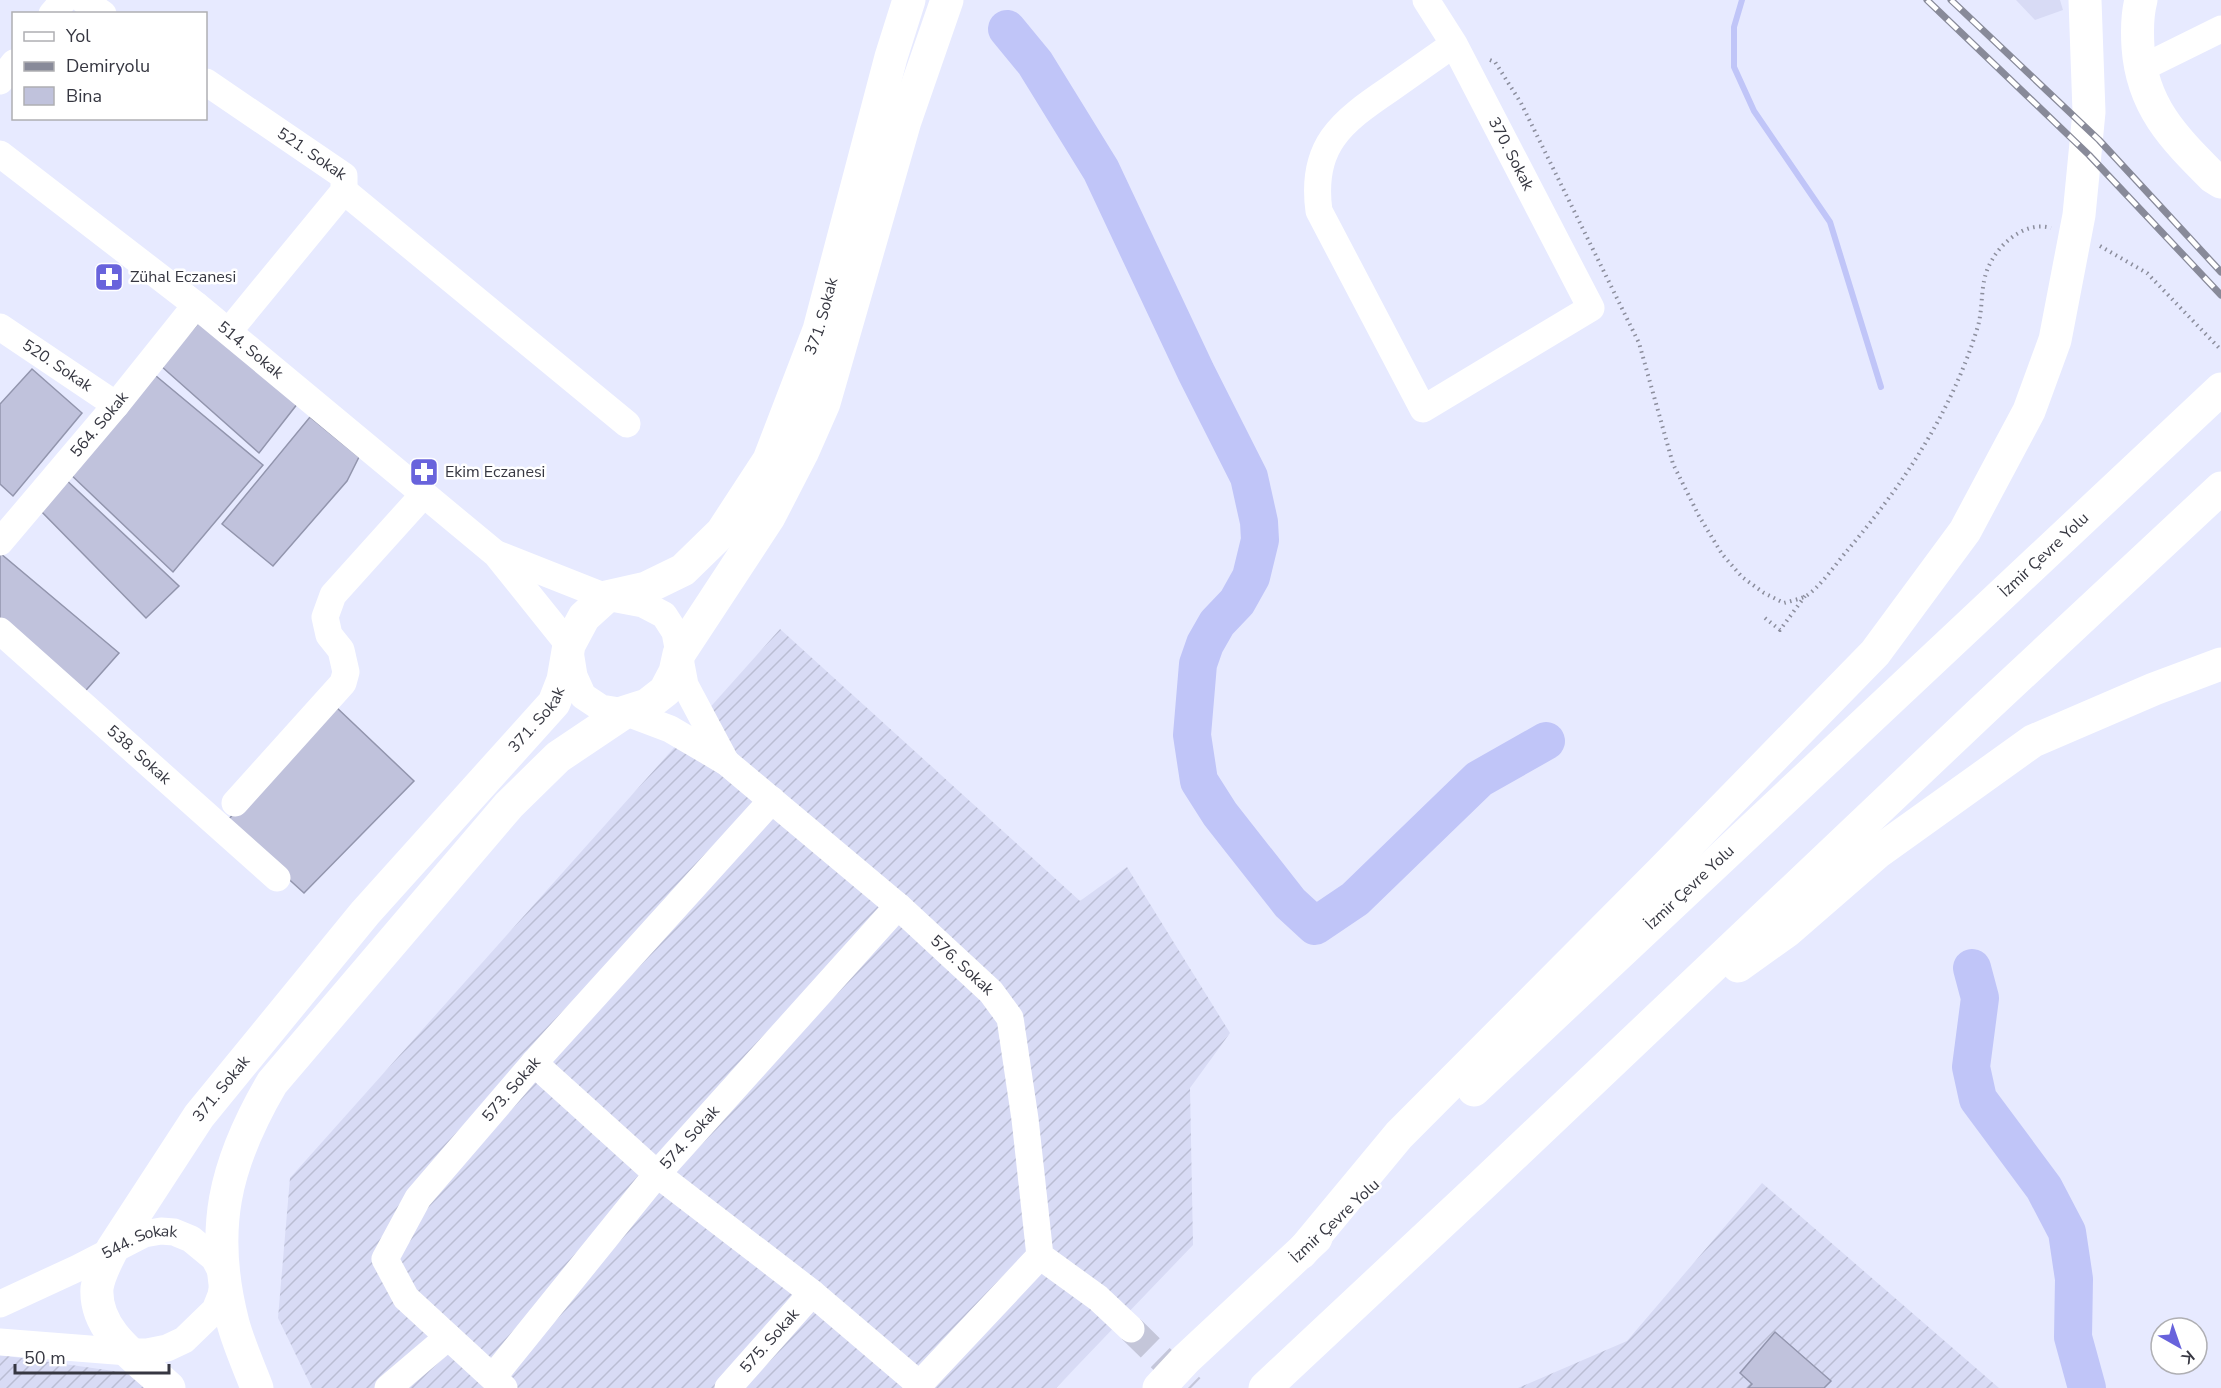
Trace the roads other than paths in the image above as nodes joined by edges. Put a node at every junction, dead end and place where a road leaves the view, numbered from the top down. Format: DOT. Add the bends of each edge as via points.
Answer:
graph roads {
  1 [pos="64,0"];
  2 [pos="83,0"];
  3 [pos="909,0"];
  4 [pos="947,0"];
  5 [pos="1426,0"];
  6 [pos="2085,0"];
  7 [pos="2141,0"];
  8 [pos="54,12"];
  9 [pos="100,12"];
  10 [pos="2221,29"];
  11 [pos="1454,44"];
  12 [pos="12,66"];
  13 [pos="2140,69"];
  14 [pos="0,81"];
  15 [pos="207,83"];
  16 [pos="0,154"];
  17 [pos="2221,182"];
  18 [pos="344,190"];
  19 [pos="196,305"];
  20 [pos="0,327"];
  21 [pos="229,331"];
  22 [pos="2221,389"];
  23 [pos="116,405"];
  24 [pos="627,424"];
  25 [pos="2221,488"];
  26 [pos="424,494"];
  27 [pos="0,542"];
  28 [pos="496,554"];
  29 [pos="606,597"];
  30 [pos="0,631"];
  31 [pos="569,645"];
  32 [pos="679,654"];
  33 [pos="2221,664"];
  34 [pos="625,712"];
  35 [pos="726,762"];
  36 [pos="772,800"];
  37 [pos="235,803"];
  38 [pos="277,878"];
  39 [pos="898,906"];
  40 [pos="1638,1037"];
  41 [pos="534,1063"];
  42 [pos="657,1174"];
  43 [pos="113,1248"];
  44 [pos="1301,1253"];
  45 [pos="1040,1256"];
  46 [pos="224,1277"];
  47 [pos="812,1293"];
  48 [pos="0,1304"];
  49 [pos="1131,1329"];
  50 [pos="448,1337"];
  51 [pos="0,1342"];
  52 [pos="128,1352"];
  53 [pos="498,1383"];
  54 [pos="917,1386"];
  55 [pos="169,1388"];
  56 [pos="256,1388"];
  57 [pos="388,1388"];
  58 [pos="728,1388"];
  59 [pos="1159,1388"];
  60 [pos="1265,1388"];
  1 -- 8 [label="street"];
  2 -- 9 [label="street"];
  3 -- 29 [label="main road, 371. Sokak" via="819,330 769,460 723,532 683,570 646,588"];
  4 -- 32 [label="main road, 371. Sokak" via="905,121 824,403 769,517"];
  5 -- 11 [label="street, 370. Sokak"];
  6 -- 44 [label="main road" via="2090,112 2079,215 2055,340 2029,411 1965,531 1875,653 1399,1135"];
  7 -- 13 [label="main road"];
  10 -- 13 [label="street"];
  11 -- 11 [label="street, 370. Sokak" via="1591,308 1423,409 1319,211 1317,182 1324,154 1339,128"];
  12 -- 14 [label="street"];
  13 -- 17 [label="main road" via="2160,117"];
  15 -- 18 [label="street, 521. Sokak" via="344,176"];
  16 -- 19 [label="street, 514. Sokak"];
  18 -- 21 [label="street, 521. Sokak"];
  18 -- 24 [label="street"];
  19 -- 21 [label="street, 514. Sokak"];
  19 -- 23 [label="street, 564. Sokak"];
  20 -- 23 [label="street, 520. Sokak"];
  21 -- 26 [label="street, 514. Sokak"];
  22 -- 44 [label="main road, İzmir Çevre Yolu"];
  23 -- 27 [label="street, 564. Sokak"];
  25 -- 40 [label="main road"];
  26 -- 28 [label="street, 514. Sokak"];
  26 -- 37 [label="street" via="333,595 324,617 329,635 341,650 346,672 343,683"];
  28 -- 29 [label="street"];
  28 -- 31 [label="street"];
  29 -- 31 [label="main road, 371. Sokak" via="584,616"];
  29 -- 32 [label="street" via="643,604 664,615 675,632"];
  30 -- 38 [label="street, 538. Sokak"];
  31 -- 34 [label="street" via="574,676 583,696 601,708"];
  31 -- 43 [label="main road, 371. Sokak" via="554,703 365,913 199,1116"];
  32 -- 34 [label="main road, 371. Sokak" via="665,691 647,705"];
  32 -- 35 [label="street" via="685,685"];
  33 -- 40 [label="main road" via="2033,741 1878,852 1787,931"];
  34 -- 35 [label="street" via="670,729"];
  34 -- 46 [label="main road, 371. Sokak" via="558,757 509,805 272,1083 252,1117 226,1188 221,1222"];
  35 -- 36 [label="street, 576. Sokak"];
  36 -- 39 [label="street, 576. Sokak"];
  36 -- 41 [label="street, 573. Sokak"];
  39 -- 42 [label="street, 574. Sokak"];
  39 -- 45 [label="street, 576. Sokak" via="992,992 1010,1018"];
  40 -- 60 [label="main road"];
  41 -- 42 [label="street"];
  41 -- 50 [label="street, 573. Sokak" via="418,1198 385,1259 406,1298"];
  42 -- 47 [label="street"];
  42 -- 53 [label="street, 574. Sokak"];
  43 -- 46 [label="street, 544. Sokak" via="144,1234 174,1232 191,1239 214,1258"];
  43 -- 48 [label="street, 544. Sokak"];
  43 -- 52 [label="main road, 371. Sokak" via="97,1286 98,1303 110,1330"];
  44 -- 59 [label="main road, İzmir Çevre Yolu"];
  45 -- 49 [label="street" via="1098,1298"];
  45 -- 54 [label="street"];
  46 -- 52 [label="street" via="215,1311 184,1340 167,1348"];
  46 -- 56 [label="main road, 371. Sokak" via="233,1325"];
  47 -- 54 [label="street"];
  47 -- 58 [label="street, 575. Sokak"];
  50 -- 53 [label="street, 573. Sokak"];
  50 -- 57 [label="street"];
  51 -- 52 [label="street"];
  52 -- 55 [label="main road, 371. Sokak"];
}
